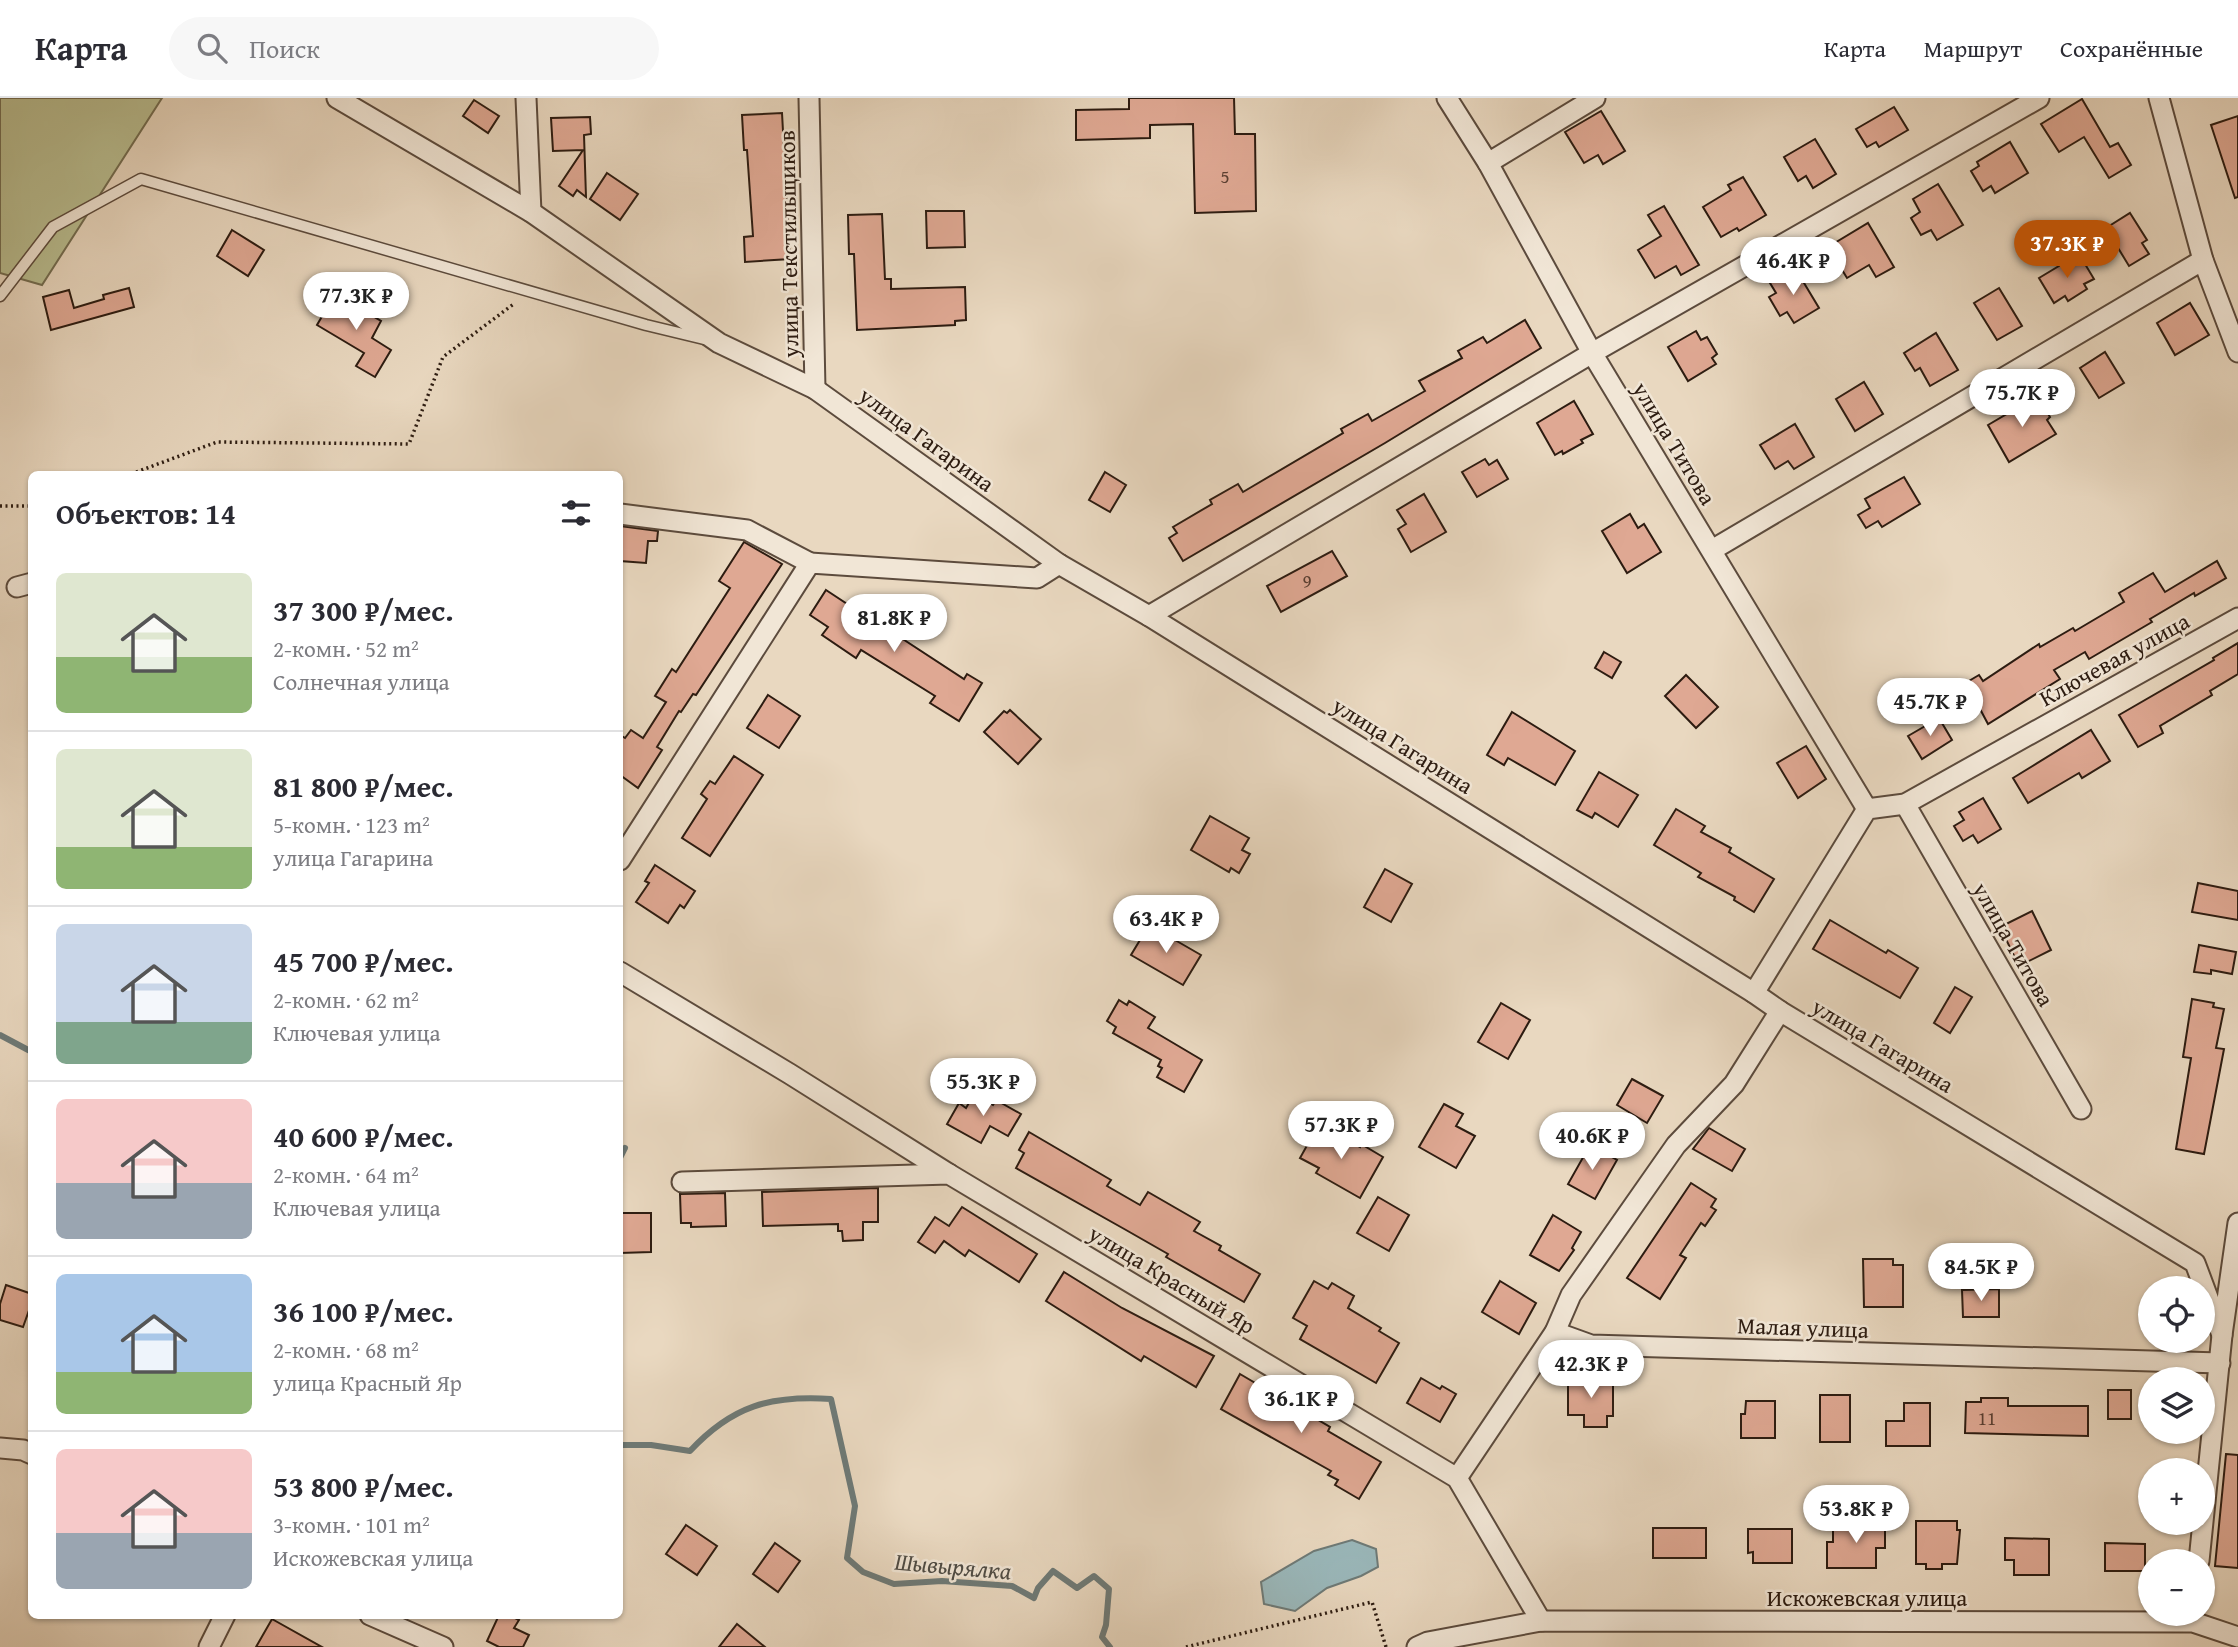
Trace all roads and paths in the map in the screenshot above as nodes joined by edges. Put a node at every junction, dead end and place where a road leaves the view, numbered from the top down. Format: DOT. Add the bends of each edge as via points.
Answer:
graph roads {
  1 [pos="337,98"];
  2 [pos="527,98"];
  3 [pos="809,98"];
  4 [pos="1447,98"];
  5 [pos="1595,98"];
  6 [pos="2039,98"];
  7 [pos="2158,98"];
  8 [pos="1488,163"];
  9 [pos="531,212"];
  10 [pos="2203,260"];
  11 [pos="530,291"];
  12 [pos="0,296"];
  13 [pos="719,343"];
  14 [pos="2238,352"];
  15 [pos="1592,353"];
  16 [pos="815,389"];
  17 [pos="139,471"];
  18 [pos="0,506"];
  19 [pos="28,506"];
  20 [pos="623,513"];
  21 [pos="1712,551"];
  22 [pos="810,563"];
  23 [pos="1059,564"];
  24 [pos="1149,616"];
  25 [pos="2238,618"];
  26 [pos="1905,804"];
  27 [pos="1867,809"];
  28 [pos="623,855"];
  29 [pos="623,974"];
  30 [pos="1754,993"];
  31 [pos="1780,1011"];
  32 [pos="2081,1109"];
  33 [pos="949,1174"];
  34 [pos="682,1182"];
  35 [pos="2238,1223"];
  36 [pos="1555,1332"];
  37 [pos="2222,1335"];
  38 [pos="2220,1363"];
  39 [pos="0,1448"];
  40 [pos="28,1452"];
  41 [pos="1457,1478"];
  42 [pos="2200,1549"];
  43 [pos="2138,1618"];
  44 [pos="223,1619"];
  45 [pos="379,1619"];
  46 [pos="1541,1621"];
  47 [pos="2212,1626"];
  48 [pos="2238,1637"];
  49 [pos="209,1647"];
  50 [pos="443,1647"];
  51 [pos="1186,1647"];
  52 [pos="1386,1647"];
  53 [pos="1417,1647"];
  1 -- 9 [label="street, улица Гагарина"];
  2 -- 9 [label="street"];
  3 -- 16 [label="street, улица Текстильщиков"];
  4 -- 8 [label="street, улица Титова"];
  5 -- 8 [label="street"];
  6 -- 15 [label="street"];
  7 -- 10 [label="street"];
  8 -- 15 [label="street, улица Титова"];
  9 -- 13 [label="street, улица Гагарина"];
  10 -- 14 [label="street"];
  10 -- 21 [label="street"];
  11 -- 12 [label="lane" via="141,179 53,227"];
  11 -- 13 [label="lane"];
  11 -- 17 [label="path" via="443,357 409,444 217,442"];
  13 -- 16 [label="street, улица Гагарина"];
  15 -- 21 [label="street, улица Титова"];
  15 -- 24 [label="street"];
  16 -- 23 [label="street, улица Гагарина"];
  18 -- 19 [label="path"];
  20 -- 22 [label="street" via="747,530"];
  21 -- 27 [label="street, улица Титова"];
  22 -- 23 [label="street" via="1037,578"];
  22 -- 28 [label="street"];
  23 -- 24 [label="street, улица Гагарина"];
  24 -- 30 [label="street, улица Гагарина"];
  25 -- 26 [label="street, Ключевая улица"];
  26 -- 27 [label="street, Ключевая улица"];
  26 -- 32 [label="street, улица Титова"];
  27 -- 30 [label="street"];
  29 -- 33 [label="street, улица Красный Яр"];
  30 -- 31 [label="street, улица Гагарина"];
  31 -- 36 [label="street" via="1734,1084 1676,1145 1571,1295"];
  31 -- 37 [label="street, улица Гагарина" via="2195,1263"];
  33 -- 34 [label="street"];
  33 -- 41 [label="street, улица Красный Яр"];
  35 -- 37 [label="street"];
  36 -- 38 [label="street, Малая улица" via="1591,1345"];
  36 -- 41 [label="street"];
  37 -- 38 [label="street"];
  38 -- 42 [label="street"];
  39 -- 40 [label="street"];
  41 -- 46 [label="street, улица Красный Яр"];
  43 -- 46 [label="street, Искожевская улица"];
  44 -- 49 [label="street"];
  45 -- 50 [label="street"];
  46 -- 53 [label="street, Искожевская улица"];
  47 -- 48 [label="street, Искожевская улица"];
  51 -- 52 [label="path" via="1372,1602"];
}
